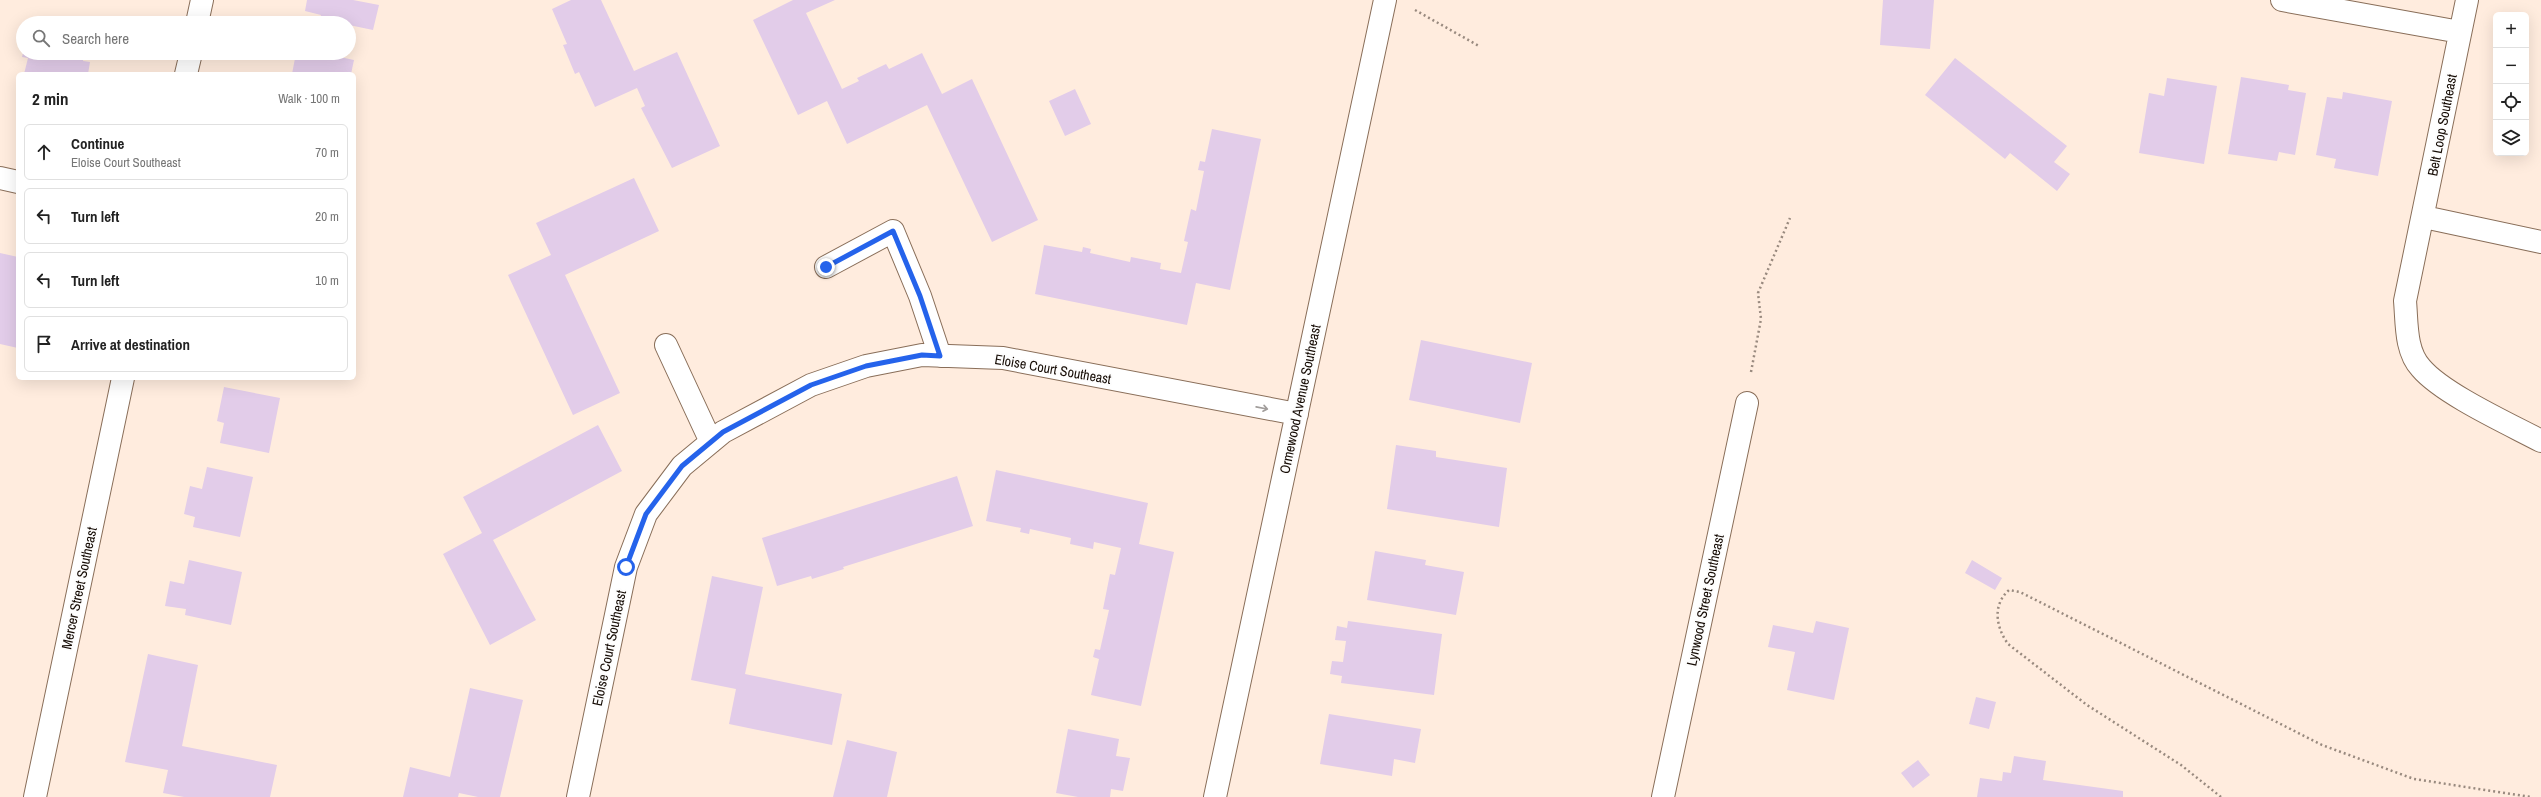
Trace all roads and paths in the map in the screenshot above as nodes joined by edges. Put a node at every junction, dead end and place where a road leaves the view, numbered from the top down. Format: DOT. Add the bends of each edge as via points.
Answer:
graph roads {
  1 [pos="202,0"];
  2 [pos="1385,0"];
  3 [pos="2282,0"];
  4 [pos="2467,0"];
  5 [pos="1410,8"];
  6 [pos="199,16"];
  7 [pos="2460,32"];
  8 [pos="1479,46"];
  9 [pos="189,60"];
  10 [pos="186,72"];
  11 [pos="0,178"];
  12 [pos="16,182"];
  13 [pos="2424,217"];
  14 [pos="1790,218"];
  15 [pos="2541,242"];
  16 [pos="826,267"];
  17 [pos="666,345"];
  18 [pos="940,356"];
  19 [pos="123,380"];
  20 [pos="1747,403"];
  21 [pos="1297,414"];
  22 [pos="2541,441"];
  23 [pos="711,442"];
  24 [pos="36,797"];
  25 [pos="578,797"];
  26 [pos="1215,797"];
  27 [pos="1663,797"];
  28 [pos="2221,797"];
  29 [pos="2531,797"];
  1 -- 6 [label="street"];
  2 -- 21 [label="street, Ormewood Avenue Southeast"];
  3 -- 7 [label="street"];
  4 -- 7 [label="street, Belt Loop Southeast"];
  5 -- 8 [label="path"];
  7 -- 13 [label="street, Belt Loop Southeast"];
  9 -- 10 [label="street"];
  11 -- 12 [label="street"];
  13 -- 15 [label="street"];
  13 -- 22 [label="street, Belt Loop Southeast" via="2405,301 2408,343 2420,368 2449,391"];
  14 -- 20 [label="path" via="1758,293 1761,319 1752,356"];
  16 -- 18 [label="street" via="893,231 920,296"];
  17 -- 23 [label="street"];
  18 -- 21 [label="street, Eloise Court Southeast, one-way" via="1003,358"];
  18 -- 23 [label="street, Eloise Court Southeast" via="922,355 866,366 811,385 723,432"];
  19 -- 24 [label="street, Mercer Street Southeast"];
  20 -- 27 [label="street, Lynwood Street Southeast"];
  21 -- 26 [label="street, Ormewood Avenue Southeast"];
  23 -- 25 [label="street, Eloise Court Southeast" via="682,466 646,514 626,567"];
  28 -- 29 [label="path" via="2180,766 2087,705 2008,644 1997,621 2002,596 2009,590 2020,592 2322,745 2414,779"];
}
